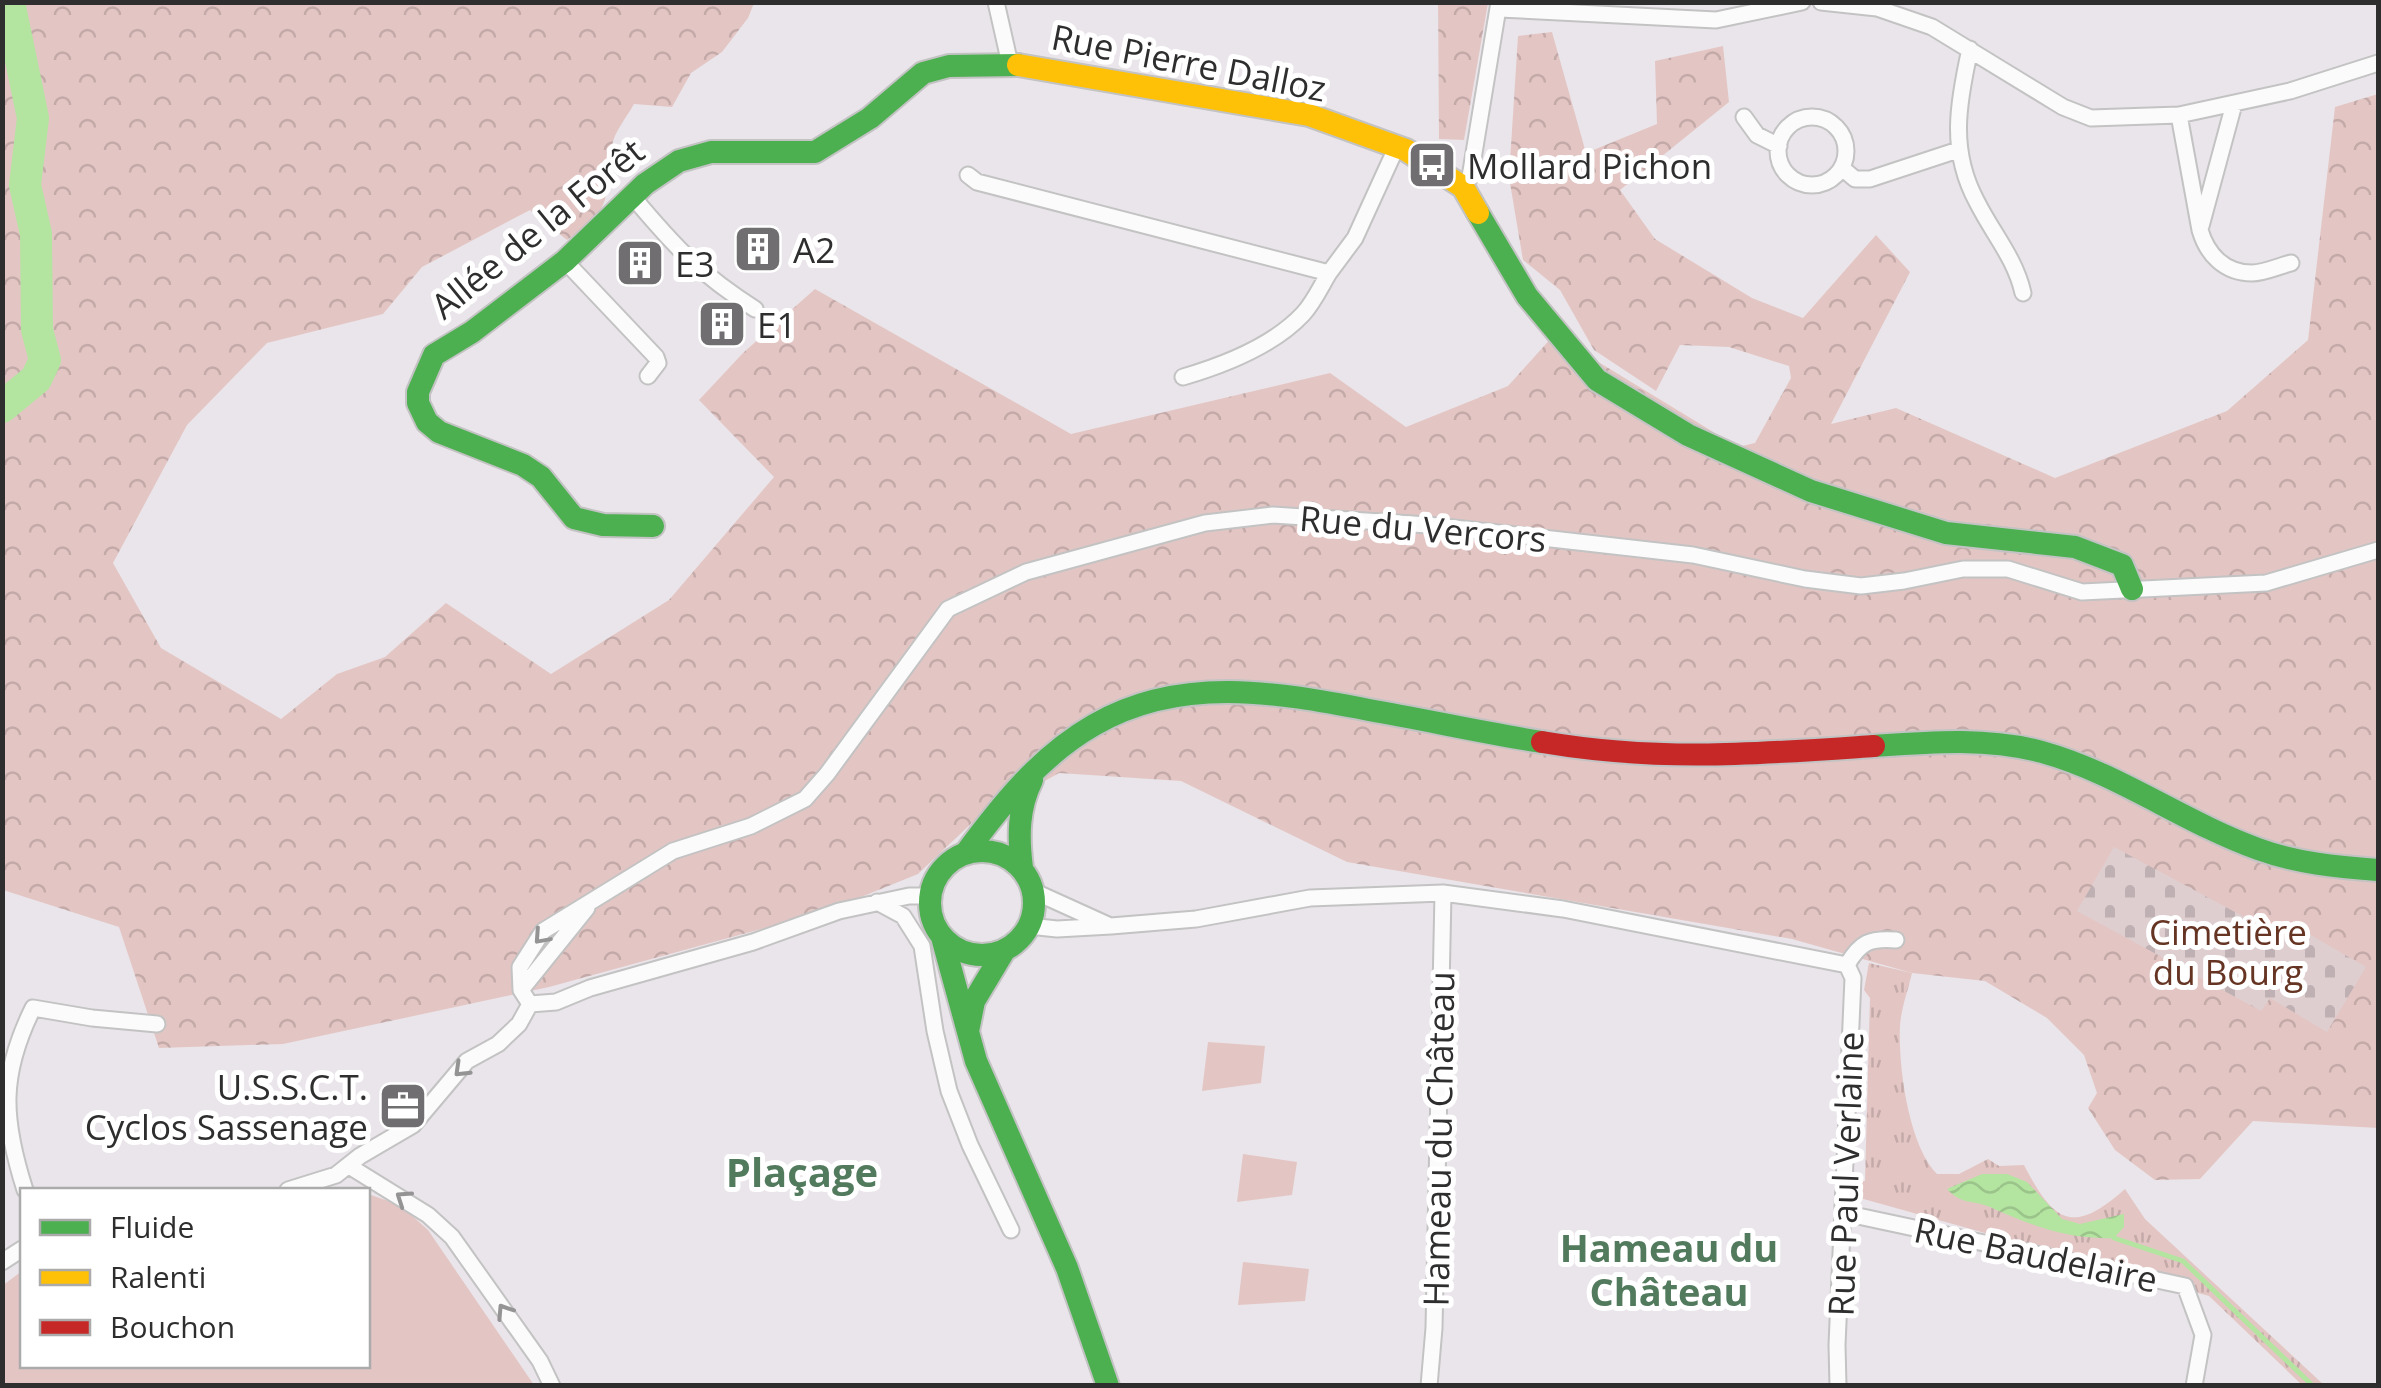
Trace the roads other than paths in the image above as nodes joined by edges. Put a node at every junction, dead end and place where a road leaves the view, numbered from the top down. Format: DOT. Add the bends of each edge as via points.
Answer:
graph roads {
  1 [pos="996,2"];
  2 [pos="1802,2"];
  3 [pos="1821,2"];
  4 [pos="1500,6"];
  5 [pos="1970,49"];
  6 [pos="2378,63"];
  7 [pos="1010,64"];
  8 [pos="2234,104"];
  9 [pos="2179,115"];
  10 [pos="1744,117"];
  11 [pos="1397,146"];
  12 [pos="1779,146"];
  13 [pos="1958,150"];
  14 [pos="1842,168"];
  15 [pos="968,174"];
  16 [pos="1463,187"];
  17 [pos="633,197"];
  18 [pos="2200,230"];
  19 [pos="564,261"];
  20 [pos="2291,263"];
  21 [pos="1328,273"];
  22 [pos="2023,293"];
  23 [pos="756,309"];
  24 [pos="648,376"];
  25 [pos="1183,377"];
  26 [pos="653,526"];
  27 [pos="2378,550"];
  28 [pos="2132,589"];
  29 [pos="1045,758"];
  30 [pos="964,854"];
  31 [pos="1022,868"];
  32 [pos="2378,870"];
  33 [pos="1033,891"];
  34 [pos="1444,893"];
  35 [pos="930,896"];
  36 [pos="878,902"];
  37 [pos="1029,926"];
  38 [pos="1112,926"];
  39 [pos="942,937"];
  40 [pos="1896,940"];
  41 [pos="1004,951"];
  42 [pos="1847,965"];
  43 [pos="526,997"];
  44 [pos="158,1024"];
  45 [pos="968,1031"];
  46 [pos="349,1166"];
  47 [pos="23,1188"];
  48 [pos="295,1188"];
  49 [pos="1844,1213"];
  50 [pos="1011,1230"];
  51 [pos="552,1386"];
  52 [pos="1108,1386"];
  53 [pos="1429,1386"];
  54 [pos="1838,1386"];
  55 [pos="2194,1386"];
  1 -- 7 [label="street, Rue Pierre Dalloz"];
  2 -- 4 [label="street" via="1716,20"];
  3 -- 5 [label="street" via="1877,8"];
  4 -- 16 [label="street"];
  5 -- 9 [label="street" via="2062,107 2092,118"];
  5 -- 13 [label="street"];
  6 -- 8 [label="street"];
  7 -- 11 [label="main road, Rue Pierre Dalloz" via="1310,115"];
  7 -- 17 [label="main road, Allée de la Forêt" via="924,73 815,152 694,155 665,168"];
  8 -- 9 [label="street"];
  8 -- 18 [label="street"];
  9 -- 18 [label="street"];
  10 -- 12 [label="street"];
  11 -- 16 [label="main road, Rue Pierre Dalloz"];
  11 -- 21 [label="street" via="1355,238"];
  12 -- 14 [label="street" via="1779,160 1795,180 1821,184"];
  12 -- 14 [label="street" via="1792,123 1816,116 1830,121 1846,142"];
  13 -- 14 [label="street" via="1870,179 1855,179"];
  13 -- 22 [label="street" via="1975,200 2017,267"];
  15 -- 21 [label="street" via="977,182"];
  16 -- 28 [label="main road" via="1528,296 1596,380 1688,435 1811,491 1946,532 2075,548 2122,565"];
  17 -- 19 [label="main road, Allée de la Forêt"];
  17 -- 23 [label="street" via="706,277"];
  18 -- 20 [label="street" via="2216,262 2251,274"];
  19 -- 24 [label="street" via="656,357"];
  19 -- 26 [label="main road, Allée de la Forêt" via="434,355 418,392 421,414 432,428 542,478 574,518"];
  21 -- 25 [label="street" via="1284,330"];
  27 -- 28 [label="street, Rue du Vercors" via="2266,582"];
  28 -- 43 [label="street, Rue du Vercors" via="2082,592 2008,569 1861,586 1693,554 1428,525 1273,515 1204,523 1026,572 948,609 805,799 751,826 673,850 615,885 590,905"];
  29 -- 30 [label="main road"];
  29 -- 31 [label="main road" via="1024,793"];
  29 -- 32 [label="main road" via="1110,714 1191,692 1236,689 1582,748 1684,757 1975,742 2036,750 2110,775 2256,849 2304,864"];
  30 -- 31 [label="main road" via="985,851"];
  30 -- 35 [label="main road" via="948,863"];
  31 -- 33 [label="main road"];
  33 -- 37 [label="main road"];
  33 -- 38 [label="street"];
  34 -- 38 [label="street" via="1310,898 1196,920"];
  34 -- 42 [label="street" via="1563,909"];
  34 -- 53 [label="street, Hameau du Château"];
  35 -- 36 [label="street"];
  35 -- 39 [label="main road"];
  36 -- 43 [label="street" via="556,1002"];
  36 -- 50 [label="street" via="903,916 922,946 949,1091"];
  37 -- 38 [label="street"];
  37 -- 41 [label="main road"];
  39 -- 41 [label="main road" via="982,956"];
  39 -- 45 [label="main road"];
  40 -- 42 [label="street" via="1872,938"];
  41 -- 45 [label="main road" via="974,1002"];
  42 -- 49 [label="street, Rue Paul Verlaine" via="1853,978"];
  43 -- 46 [label="street, Rue du Vercors, one-way" via="519,1024 467,1061 413,1125"];
  44 -- 47 [label="street" via="33,1008 3,1080"];
  45 -- 52 [label="main road" via="1074,1280"];
  46 -- 48 [label="street, Rue du Vercors"];
  51 -- 46 [label="street, one-way" via="452,1238 428,1215"];
  49 -- 54 [label="street, Rue Paul Verlaine"];
  49 -- 55 [label="street, Rue Baudelaire" via="2185,1286 2203,1334"];
}
